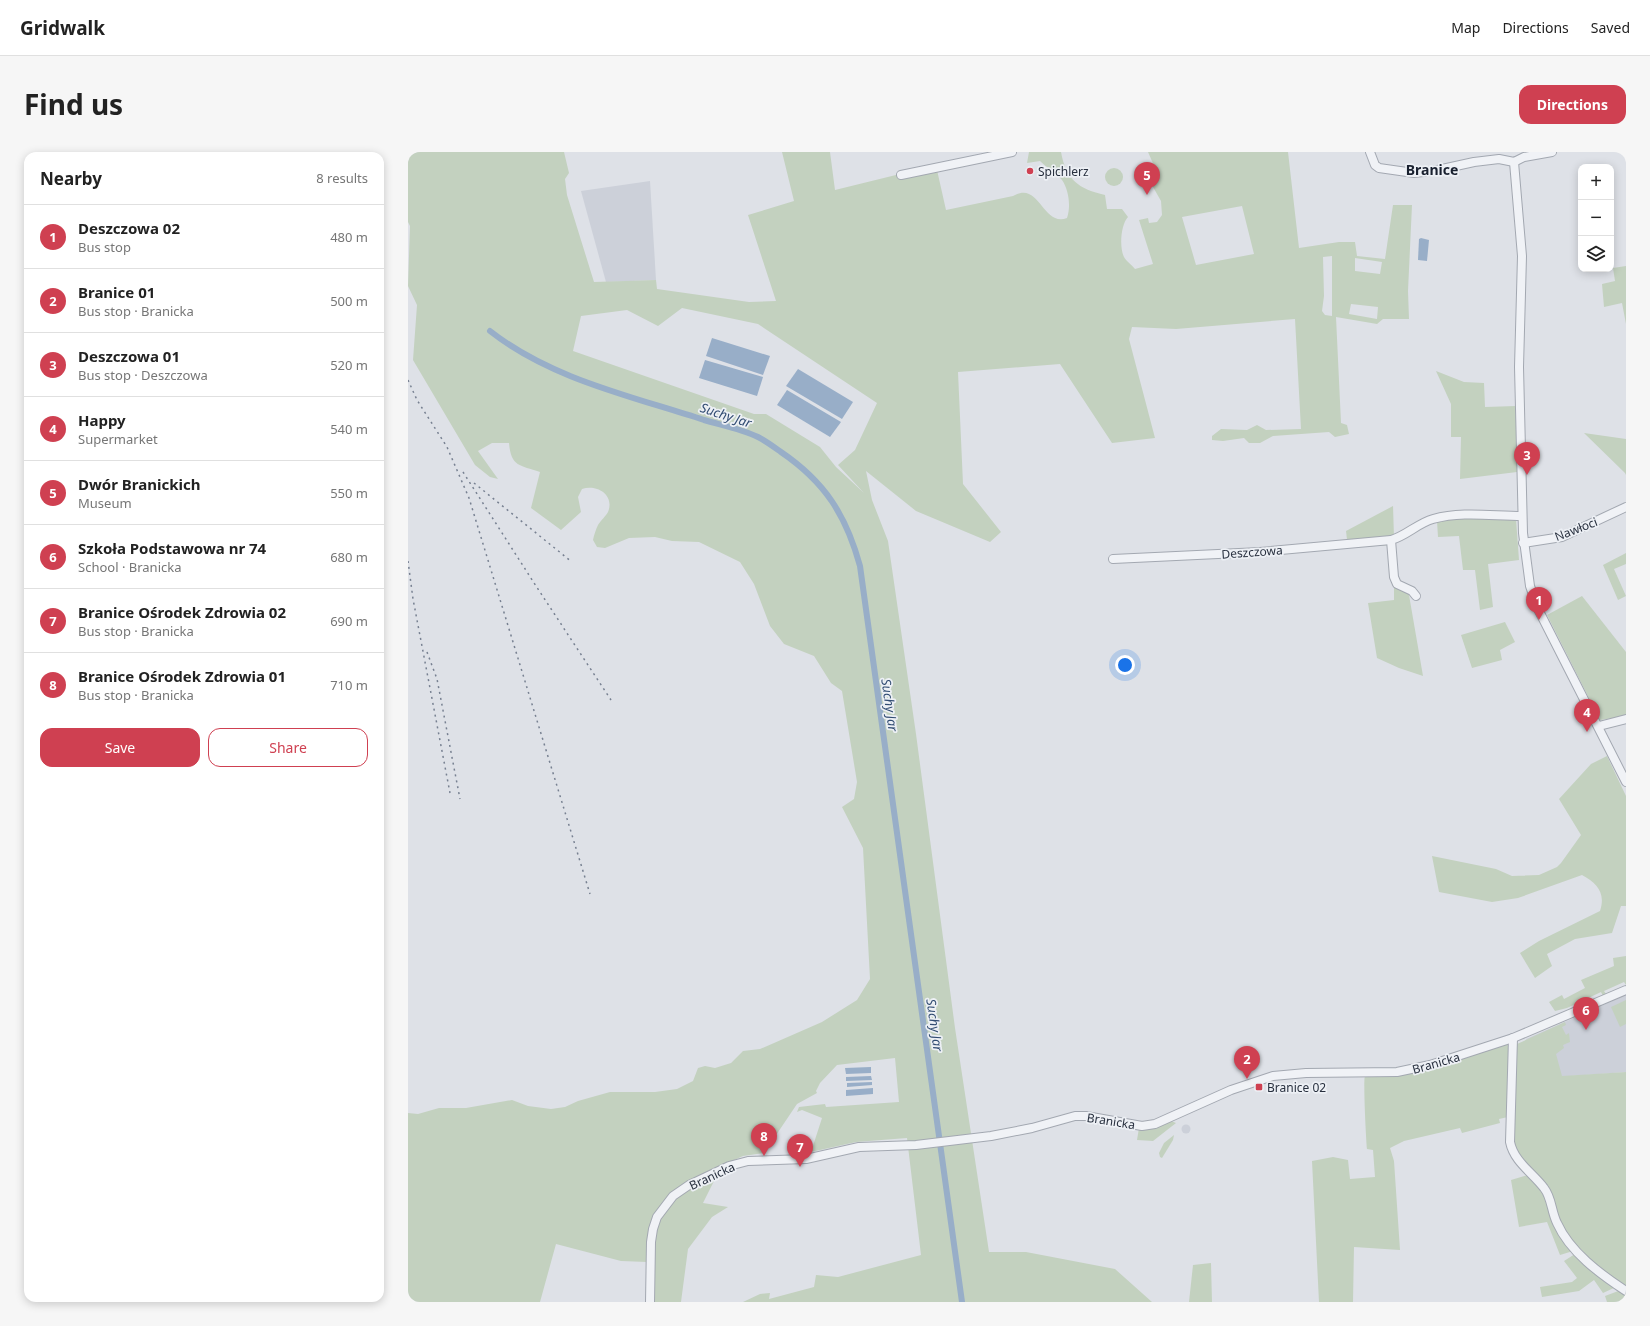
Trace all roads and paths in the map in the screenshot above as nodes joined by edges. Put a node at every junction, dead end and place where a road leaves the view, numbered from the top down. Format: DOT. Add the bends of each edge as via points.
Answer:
graph roads {
  1 [pos="1012,152"];
  2 [pos="1370,152"];
  3 [pos="1552,152"];
  4 [pos="1514,162"];
  5 [pos="901,175"];
  6 [pos="1626,507"];
  7 [pos="1522,516"];
  8 [pos="1391,540"];
  9 [pos="1523,543"];
  10 [pos="1113,560"];
  11 [pos="1416,596"];
  12 [pos="1626,719"];
  13 [pos="1599,726"];
  14 [pos="1626,782"];
  15 [pos="1626,990"];
  16 [pos="1513,1038"];
  17 [pos="1626,1290"];
  18 [pos="650,1302"];
  1 -- 5 [label="street"];
  2 -- 4 [label="street" via="1375,165 1379,168 1414,173 1433,172 1499,159"];
  3 -- 4 [label="street"];
  4 -- 7 [label="street" via="1522,256 1519,367"];
  6 -- 9 [label="street, Nawłoci" via="1562,537"];
  7 -- 8 [label="street, Deszczowa" via="1453,514 1430,520"];
  7 -- 9 [label="street"];
  8 -- 10 [label="street, Deszczowa" via="1260,552"];
  8 -- 11 [label="street" via="1394,577 1397,584 1412,591"];
  9 -- 13 [label="street" via="1534,599"];
  12 -- 13 [label="street"];
  13 -- 14 [label="street"];
  15 -- 16 [label="street, Branicka"];
  16 -- 17 [label="street" via="1510,1142 1513,1152 1544,1188 1566,1240 1596,1270"];
  16 -- 18 [label="street, Branicka" via="1406,1071 1273,1076 1231,1090 1154,1124 1142,1126 1075,1116 1013,1132 962,1139 916,1145 859,1147 806,1159 744,1161 689,1185 665,1205 653,1229"];
}
